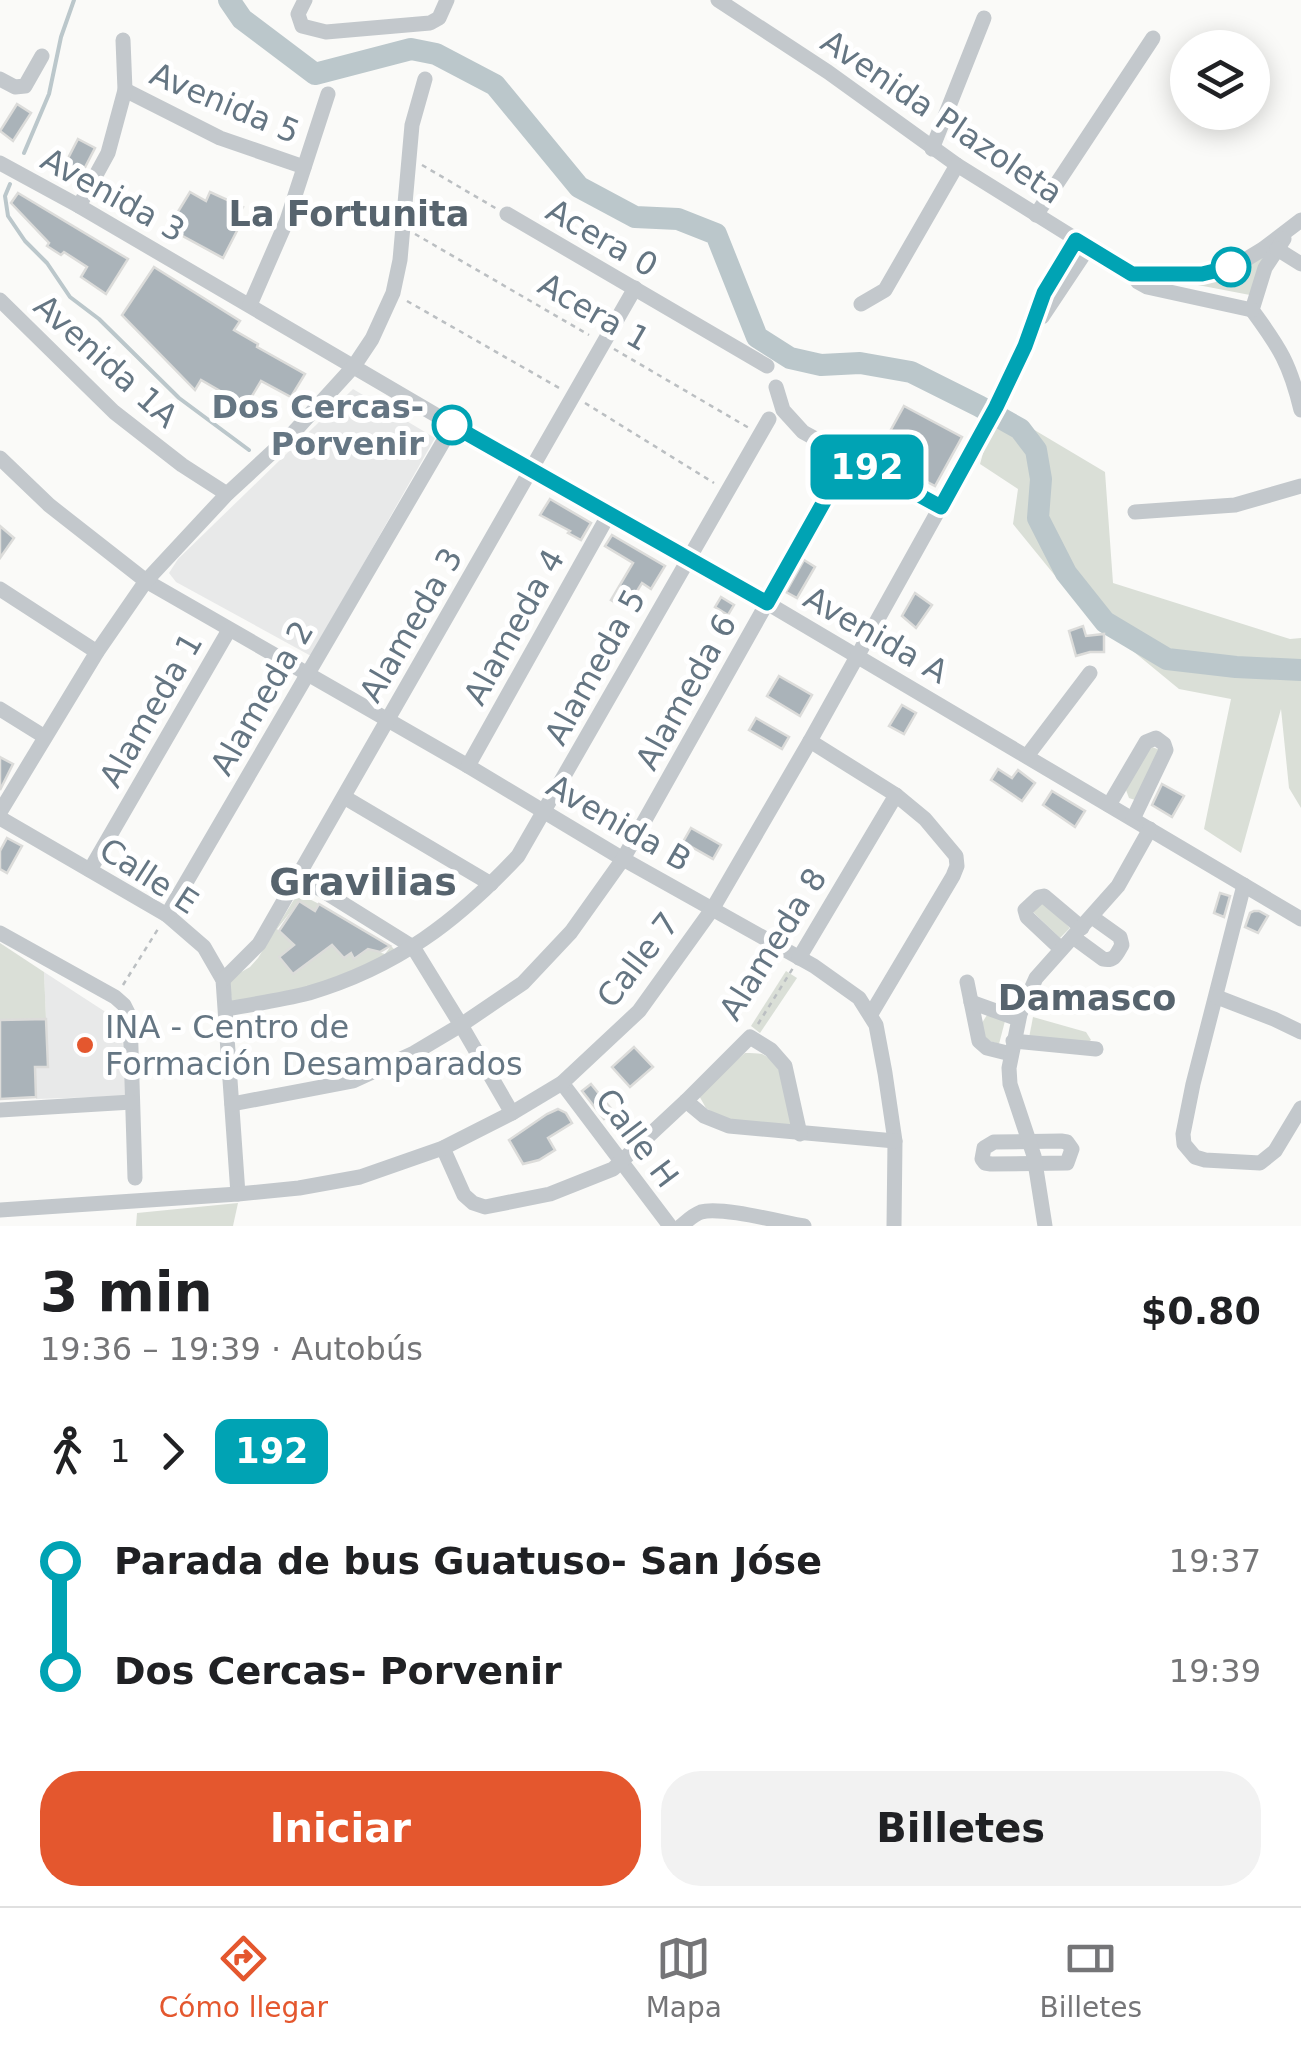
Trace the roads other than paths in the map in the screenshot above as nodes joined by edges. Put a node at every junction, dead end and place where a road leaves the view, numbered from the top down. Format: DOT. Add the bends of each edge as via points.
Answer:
graph roads {
  1 [pos="304,0"];
  2 [pos="447,0"];
  3 [pos="718,0"];
  4 [pos="984,18"];
  5 [pos="1153,38"];
  6 [pos="123,40"];
  7 [pos="42,56"];
  8 [pos="0,79"];
  9 [pos="425,79"];
  10 [pos="126,90"];
  11 [pos="328,94"];
  12 [pos="932,149"];
  13 [pos="0,164"];
  14 [pos="957,166"];
  15 [pos="304,167"];
  16 [pos="80,206"];
  17 [pos="506,214"];
  18 [pos="1036,216"];
  19 [pos="1296,224"];
  20 [pos="1082,244"];
  21 [pos="1277,249"];
  22 [pos="1301,264"];
  23 [pos="1132,274"];
  24 [pos="635,288"];
  25 [pos="0,300"];
  26 [pos="860,304"];
  27 [pos="250,305"];
  28 [pos="1252,310"];
  29 [pos="354,366"];
  30 [pos="767,366"];
  31 [pos="776,386"];
  32 [pos="1301,410"];
  33 [pos="769,418"];
  34 [pos="452,425"];
  35 [pos="849,457"];
  36 [pos="0,458"];
  37 [pos="532,470"];
  38 [pos="1301,486"];
  39 [pos="226,494"];
  40 [pos="941,507"];
  41 [pos="1135,512"];
  42 [pos="609,514"];
  43 [pos="687,560"];
  44 [pos="146,581"];
  45 [pos="0,589"];
  46 [pos="767,603"];
  47 [pos="228,630"];
  48 [pos="98,652"];
  49 [pos="858,657"];
  50 [pos="1090,673"];
  51 [pos="308,675"];
  52 [pos="0,710"];
  53 [pos="388,720"];
  54 [pos="46,738"];
  55 [pos="810,741"];
  56 [pos="1027,756"];
  57 [pos="468,766"];
  58 [pos="896,795"];
  59 [pos="344,797"];
  60 [pos="1109,804"];
  61 [pos="545,812"];
  62 [pos="0,815"];
  63 [pos="1133,819"];
  64 [pos="1150,829"];
  65 [pos="624,859"];
  66 [pos="90,870"];
  67 [pos="299,876"];
  68 [pos="492,884"];
  69 [pos="1244,885"];
  70 [pos="713,908"];
  71 [pos="167,914"];
  72 [pos="1301,918"];
  73 [pos="0,933"];
  74 [pos="412,947"];
  75 [pos="800,958"];
  76 [pos="222,980"];
  77 [pos="967,982"];
  78 [pos="1216,997"];
  79 [pos="971,1002"];
  80 [pos="226,1009"];
  81 [pos="870,1014"];
  82 [pos="1018,1020"];
  83 [pos="462,1025"];
  84 [pos="1301,1032"];
  85 [pos="1012,1048"];
  86 [pos="1096,1049"];
  87 [pos="562,1084"];
  88 [pos="686,1101"];
  89 [pos="132,1102"];
  90 [pos="232,1104"];
  91 [pos="1301,1108"];
  92 [pos="0,1110"];
  93 [pos="512,1113"];
  94 [pos="800,1134"];
  95 [pos="895,1140"];
  96 [pos="1029,1142"];
  97 [pos="443,1148"];
  98 [pos="621,1163"];
  99 [pos="1036,1165"];
  100 [pos="135,1178"];
  101 [pos="238,1194"];
  102 [pos="0,1210"];
  103 [pos="670,1226"];
  104 [pos="682,1226"];
  105 [pos="804,1226"];
  106 [pos="894,1226"];
  107 [pos="1045,1226"];
  1 -- 2 [label="street" via="302,26 326,32 418,25 438,18"];
  3 -- 12 [label="street, Avenida Plazoleta"];
  4 -- 12 [label="street"];
  5 -- 18 [label="street"];
  6 -- 10 [label="street"];
  7 -- 8 [label="street" via="26,86"];
  9 -- 29 [label="street" via="412,125 392,292"];
  10 -- 15 [label="street, Avenida 5" via="220,138"];
  10 -- 16 [label="street" via="108,153"];
  11 -- 15 [label="street"];
  12 -- 14 [label="street, Avenida Plazoleta"];
  13 -- 16 [label="street, Avenida 3"];
  14 -- 18 [label="street, Avenida Plazoleta"];
  14 -- 26 [label="street" via="885,290"];
  15 -- 27 [label="street"];
  16 -- 27 [label="street, Avenida 3"];
  17 -- 24 [label="street, Acera 0"];
  18 -- 20 [label="street, Avenida Plazoleta"];
  19 -- 21 [label="street"];
  19 -- 23 [label="street" via="1218,272"];
  20 -- 23 [label="street, Avenida Plazoleta"];
  20 -- 40 [label="street, Calle 7" via="1044,293 996,407"];
  21 -- 22 [label="street"];
  21 -- 28 [label="street"];
  23 -- 28 [label="street, Avenida Plazoleta" via="1148,287"];
  24 -- 30 [label="street, Acera 0"];
  24 -- 37 [label="street, Alameda 3"];
  25 -- 39 [label="street, Avenida 1A" via="114,412"];
  27 -- 29 [label="street, Avenida 3"];
  28 -- 32 [label="street" via="1293,375"];
  29 -- 34 [label="street, Avenida A"];
  29 -- 39 [label="street"];
  31 -- 35 [label="street" via="784,410 803,432"];
  33 -- 43 [label="street, Alameda 5"];
  34 -- 37 [label="street, Avenida A"];
  34 -- 51 [label="street, Alameda 2"];
  35 -- 40 [label="street"];
  35 -- 46 [label="street"];
  36 -- 44 [label="street, Avenida B"];
  37 -- 42 [label="street, Avenida A"];
  37 -- 53 [label="street, Alameda 3"];
  38 -- 41 [label="street" via="1235,506"];
  39 -- 44 [label="street"];
  40 -- 49 [label="street, Calle 7"];
  42 -- 43 [label="street, Avenida A"];
  42 -- 57 [label="street, Alameda 4"];
  43 -- 46 [label="street, Avenida A"];
  43 -- 61 [label="street, Alameda 5"];
  44 -- 47 [label="street, Avenida B"];
  44 -- 48 [label="street"];
  45 -- 48 [label="street"];
  46 -- 49 [label="street, Avenida A"];
  46 -- 65 [label="street, Alameda 6"];
  47 -- 51 [label="street, Avenida B"];
  47 -- 66 [label="street, Alameda 1"];
  48 -- 54 [label="street"];
  49 -- 55 [label="street, Calle 7"];
  49 -- 56 [label="street, Avenida A"];
  50 -- 56 [label="street"];
  51 -- 53 [label="street, Avenida B"];
  51 -- 71 [label="street, Alameda 2"];
  52 -- 54 [label="street"];
  53 -- 57 [label="street, Avenida B"];
  53 -- 59 [label="street, Alameda 3"];
  54 -- 62 [label="street"];
  55 -- 58 [label="street"];
  55 -- 70 [label="street, Calle 7"];
  56 -- 60 [label="street, Avenida A"];
  57 -- 61 [label="street, Avenida B"];
  58 -- 75 [label="street, Alameda 8"];
  58 -- 81 [label="street" via="950,846 957,866"];
  59 -- 67 [label="street, Alameda 3"];
  59 -- 68 [label="street"];
  60 -- 63 [label="street, Avenida A"];
  60 -- 63 [label="street" via="1146,742 1156,738 1166,750"];
  61 -- 65 [label="street, Avenida B"];
  61 -- 68 [label="street, Alameda 5"];
  62 -- 66 [label="street, Calle E"];
  63 -- 64 [label="street, Avenida A"];
  64 -- 69 [label="street, Avenida A"];
  64 -- 82 [label="street" via="1118,886 1036,978"];
  65 -- 70 [label="street, Avenida B"];
  65 -- 83 [label="street, Alameda 6" via="571,932 523,983"];
  66 -- 71 [label="street, Calle E"];
  67 -- 74 [label="street"];
  67 -- 76 [label="street, Alameda 3" via="259,944"];
  68 -- 74 [label="street, Alameda 5"];
  69 -- 72 [label="street, Avenida A"];
  69 -- 78 [label="street"];
  70 -- 75 [label="street, Avenida B"];
  70 -- 87 [label="street, Calle 7" via="640,1012"];
  71 -- 76 [label="street, Calle E" via="204,947"];
  73 -- 89 [label="street" via="124,1005"];
  74 -- 80 [label="street, Alameda 5" via="377,968 306,994"];
  74 -- 83 [label="street"];
  75 -- 81 [label="street, Avenida B" via="859,998"];
  76 -- 80 [label="street, Calle E"];
  77 -- 79 [label="street"];
  78 -- 84 [label="street"];
  78 -- 91 [label="street" via="1184,1134 1189,1152 1204,1160 1260,1163"];
  79 -- 82 [label="street"];
  79 -- 85 [label="street" via="978,1042"];
  80 -- 90 [label="street, Calle E"];
  81 -- 95 [label="street"];
  82 -- 85 [label="street"];
  83 -- 90 [label="street, Alameda 6" via="352,1081"];
  83 -- 93 [label="street"];
  85 -- 86 [label="street"];
  85 -- 96 [label="street" via="1010,1084"];
  87 -- 93 [label="street, Calle 7"];
  87 -- 98 [label="street, Calle H"];
  88 -- 94 [label="street" via="729,1126"];
  88 -- 94 [label="street, Alameda 8" via="750,1037 785,1066"];
  88 -- 98 [label="street, Alameda 8"];
  89 -- 92 [label="street"];
  89 -- 100 [label="street"];
  90 -- 101 [label="street, Calle E"];
  93 -- 97 [label="street, Calle 7"];
  94 -- 95 [label="street"];
  95 -- 106 [label="street"];
  96 -- 99 [label="street"];
  96 -- 99 [label="street" via="1061,1141 1072,1148 1067,1163"];
  96 -- 99 [label="street" via="988,1143 982,1159"];
  97 -- 98 [label="street, Alameda 8" via="464,1194 485,1206 550,1194"];
  97 -- 101 [label="street, Calle 7" via="360,1177"];
  98 -- 103 [label="street, Calle H"];
  99 -- 107 [label="street"];
  101 -- 102 [label="street, Calle 7"];
  104 -- 105 [label="street" via="704,1211"];
}
